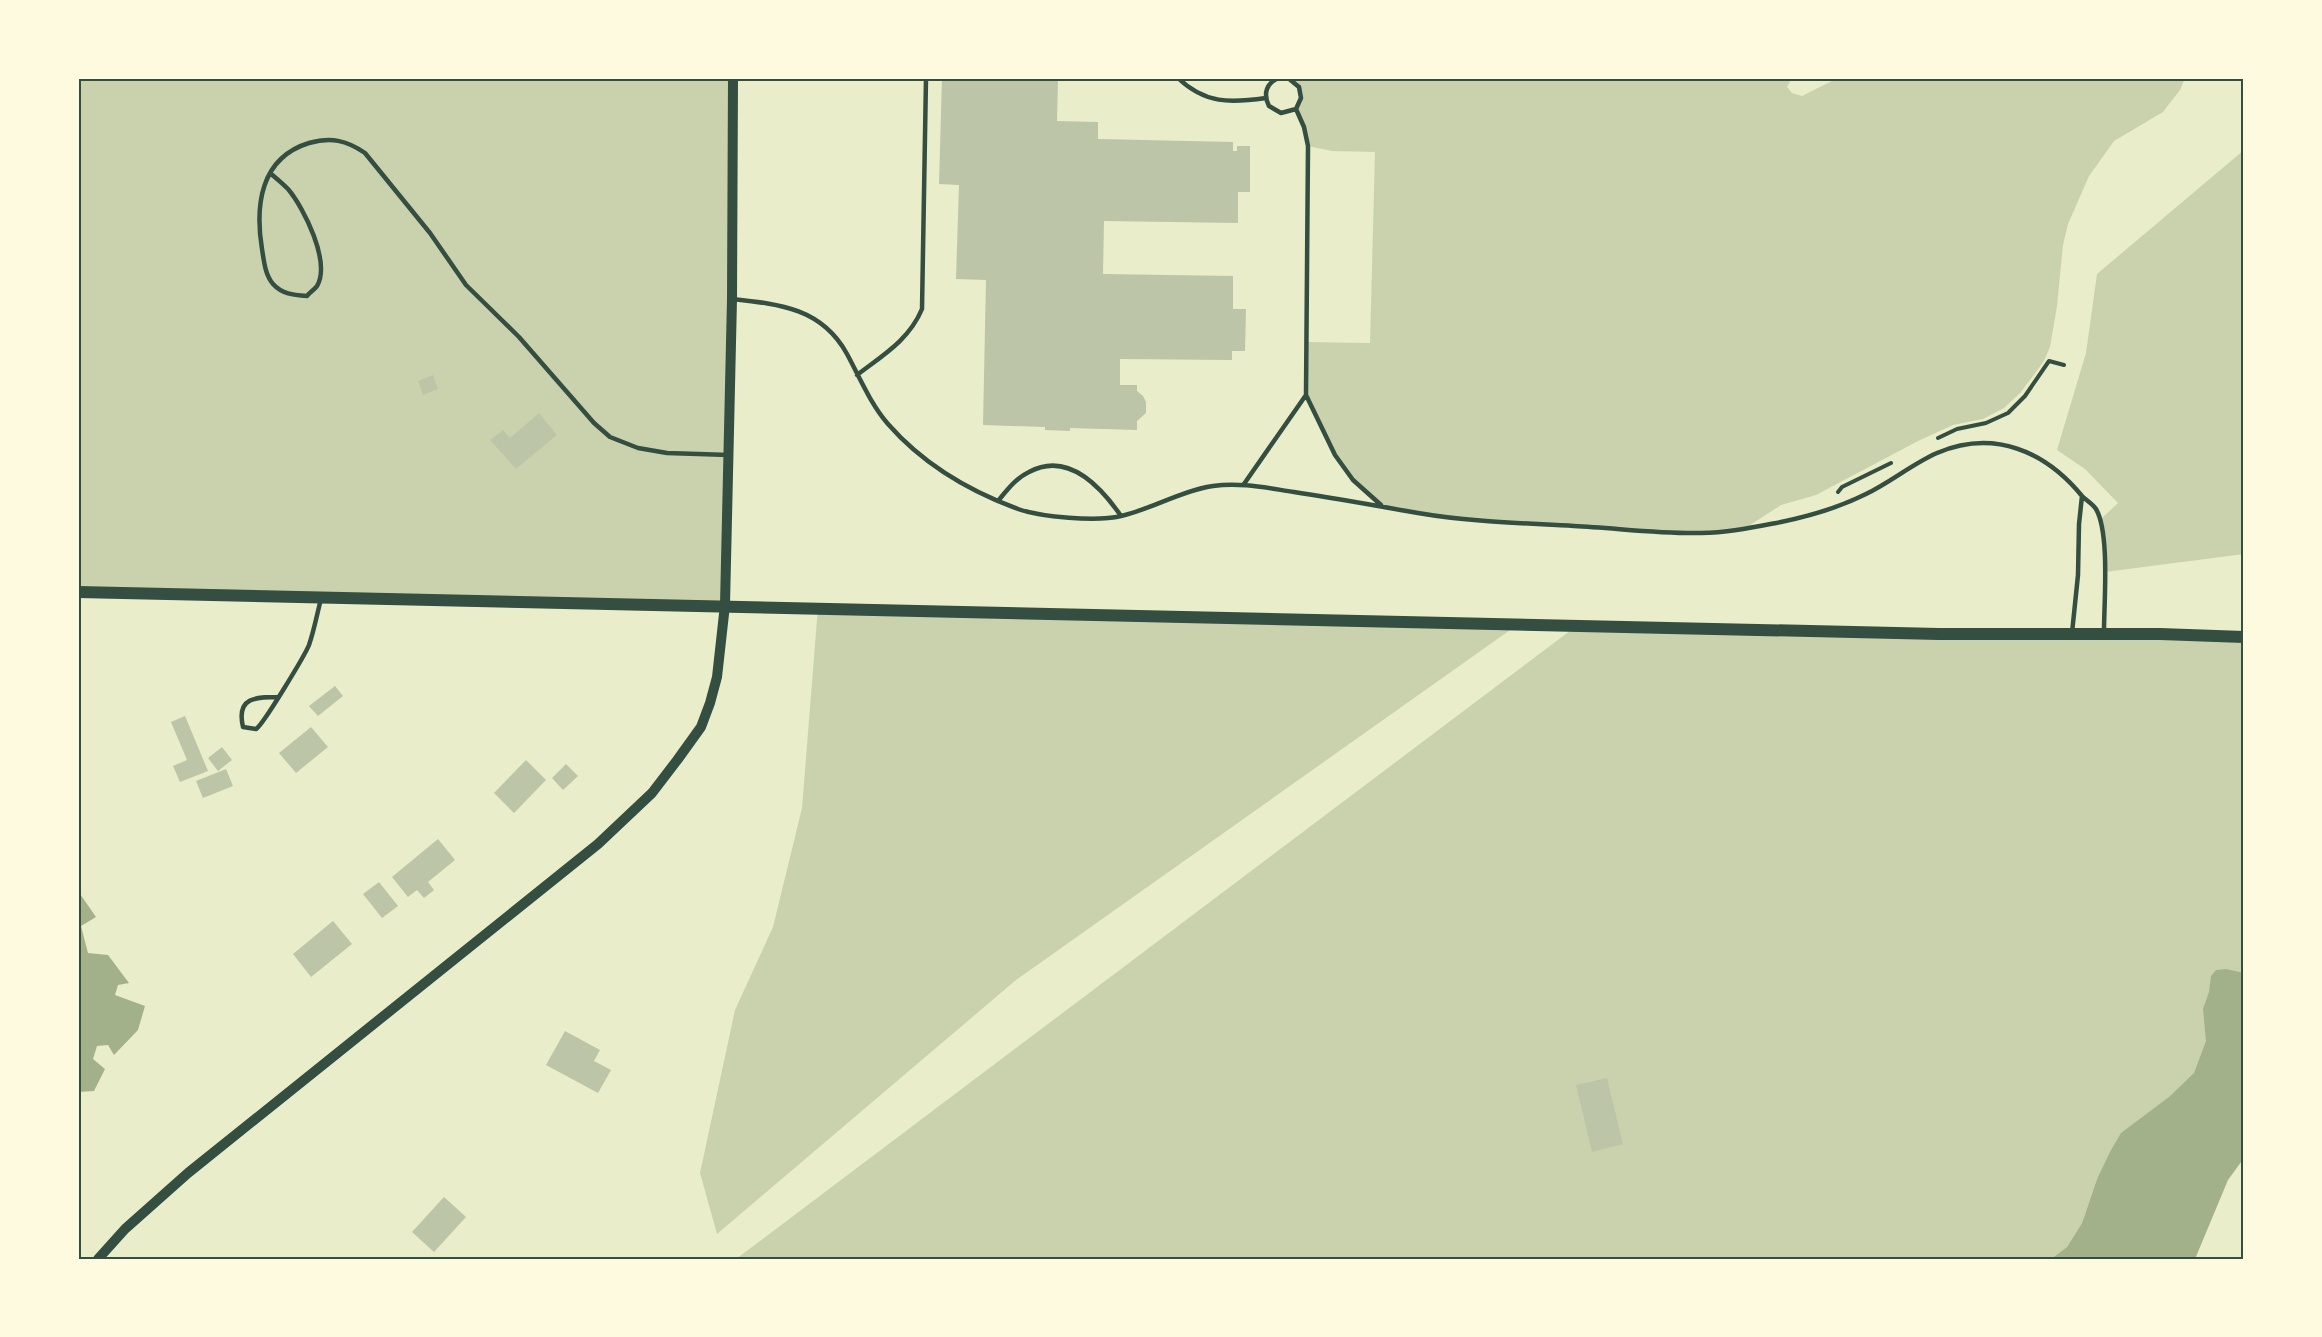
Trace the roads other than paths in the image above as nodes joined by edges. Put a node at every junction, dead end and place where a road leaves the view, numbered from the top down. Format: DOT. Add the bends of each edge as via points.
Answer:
graph roads {
  1 [pos="733,78"];
  2 [pos="926,78"];
  3 [pos="1178,78"];
  4 [pos="1279,78"];
  5 [pos="1288,78"];
  6 [pos="1296,80"];
  7 [pos="1266,98"];
  8 [pos="1296,109"];
  9 [pos="270,173"];
  10 [pos="732,299"];
  11 [pos="857,375"];
  12 [pos="1306,395"];
  13 [pos="729,454"];
  14 [pos="1244,484"];
  15 [pos="2082,496"];
  16 [pos="998,501"];
  17 [pos="1381,505"];
  18 [pos="1121,516"];
  19 [pos="78,592"];
  20 [pos="322,597"];
  21 [pos="725,605"];
  22 [pos="2072,634"];
  23 [pos="2104,634"];
  24 [pos="2244,638"];
  25 [pos="278,696"];
  26 [pos="98,1259"];
  1 -- 10 [label="street"];
  2 -- 11 [label="lane" via="922,309 908,335"];
  3 -- 7 [label="lane" via="1202,97 1240,102"];
  4 -- 7 [label="lane" via="1269,85"];
  5 -- 6 [label="lane"];
  6 -- 8 [label="lane" via="1302,94"];
  7 -- 8 [label="lane" via="1276,111"];
  8 -- 12 [label="lane" via="1308,146"];
  9 -- 9 [label="lane" via="262,192 258,226 266,271 273,284 286,294 306,296 317,286 318,250 309,224 288,190"];
  9 -- 13 [label="lane" via="275,163 297,147 320,140 352,144 365,153 430,233 466,285 609,437 667,453"];
  10 -- 11 [label="lane" via="777,304 812,317 836,338"];
  10 -- 13 [label="street"];
  11 -- 16 [label="lane" via="887,424 902,438 964,487"];
  12 -- 14 [label="lane"];
  12 -- 17 [label="lane" via="1335,455 1353,480"];
  13 -- 21 [label="street"];
  14 -- 17 [label="lane"];
  14 -- 18 [label="lane" via="1186,492"];
  15 -- 17 [label="lane" via="2052,465 2034,454 2014,447 1971,444 1939,452 1853,501 1744,529 1700,533 1490,521 1421,514"];
  15 -- 22 [label="lane"];
  15 -- 23 [label="lane" via="2096,508 2102,533"];
  16 -- 18 [label="lane" via="1023,511 1093,519"];
  16 -- 18 [label="lane" via="1028,472 1056,467 1091,480"];
  19 -- 20 [label="main road"];
  20 -- 21 [label="main road"];
  20 -- 25 [label="lane" via="306,652"];
  21 -- 22 [label="main road"];
  21 -- 26 [label="street" via="710,704 701,727 652,793 598,844 188,1173 125,1229"];
  22 -- 23 [label="main road"];
  23 -- 24 [label="main road"];
  25 -- 25 [label="lane" via="260,727 243,727 246,702 254,697"];
}
